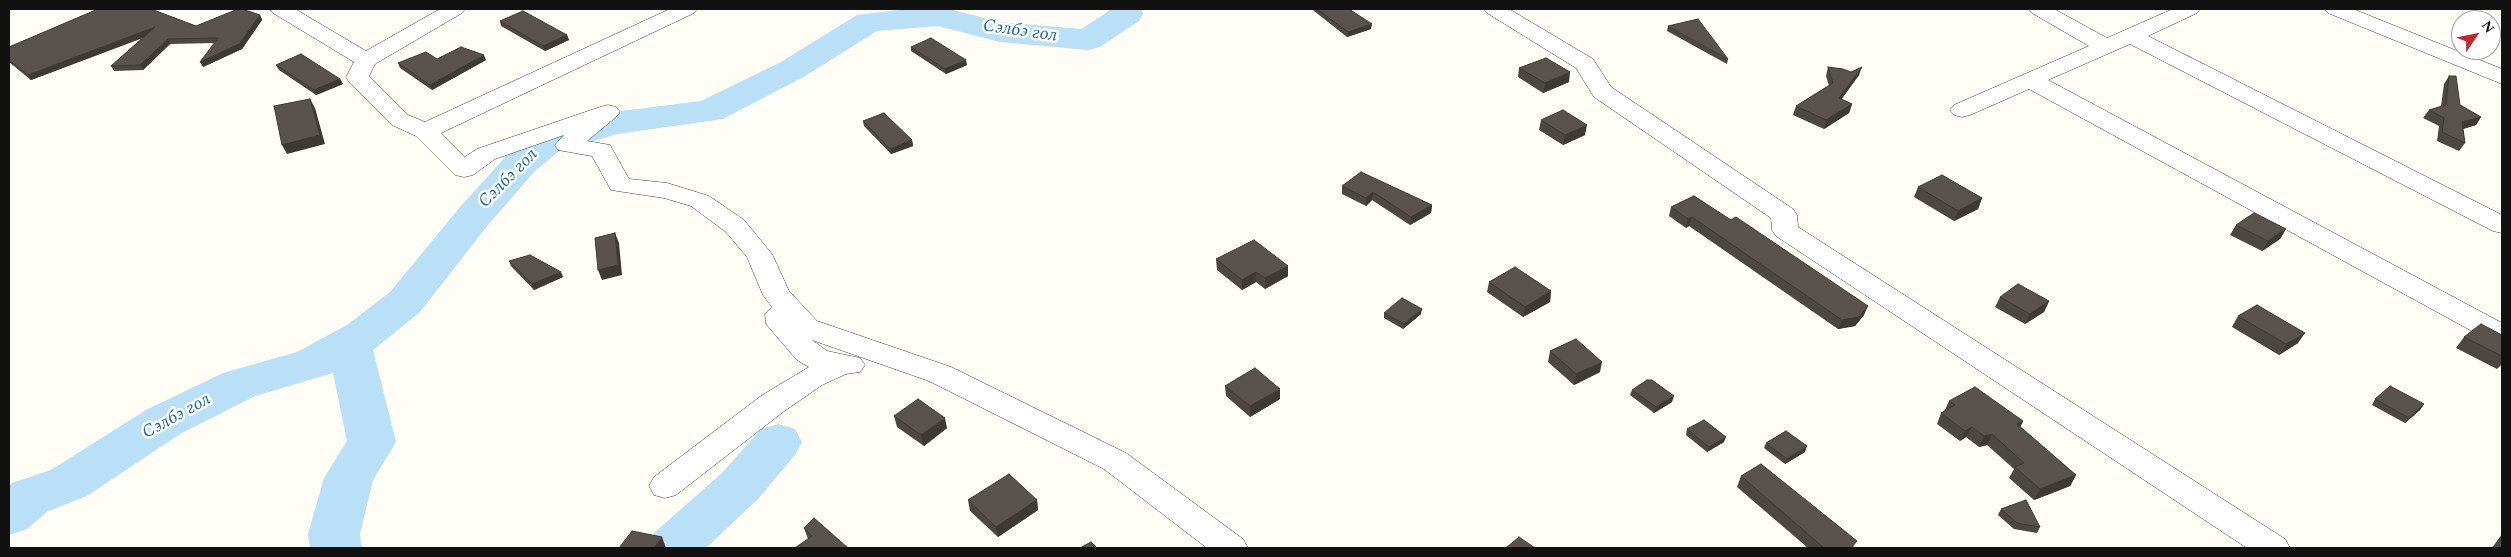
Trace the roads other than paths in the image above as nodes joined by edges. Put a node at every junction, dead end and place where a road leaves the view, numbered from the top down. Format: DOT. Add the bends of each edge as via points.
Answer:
graph roads {
  1 [pos="280,9"];
  2 [pos="455,9"];
  3 [pos="687,9"];
  4 [pos="1494,9"];
  5 [pos="2039,9"];
  6 [pos="2190,9"];
  7 [pos="2335,9"];
  8 [pos="2130,35"];
  9 [pos="2106,46"];
  10 [pos="366,60"];
  11 [pos="2502,77"];
  12 [pos="2030,80"];
  13 [pos="1962,110"];
  14 [pos="425,131"];
  15 [pos="2502,224"];
  16 [pos="777,295"];
  17 [pos="2502,335"];
  18 [pos="840,365"];
  19 [pos="940,374"];
  20 [pos="666,486"];
  21 [pos="1225,547"];
  22 [pos="2273,548"];
  1 -- 10 [label="street"];
  2 -- 10 [label="street"];
  3 -- 14 [label="street"];
  4 -- 22 [label="street" via="1585,64 1602,92 1784,215 1786,230"];
  5 -- 9 [label="street"];
  6 -- 8 [label="street"];
  7 -- 11 [label="street"];
  8 -- 9 [label="street"];
  8 -- 15 [label="street"];
  9 -- 12 [label="street"];
  10 -- 14 [label="street" via="356,77 400,120"];
  12 -- 13 [label="street"];
  12 -- 17 [label="street"];
  14 -- 16 [label="street" via="464,170 486,154 608,112 567,145 601,150 620,185 667,191 700,201 736,226 759,254"];
  16 -- 18 [label="street" via="780,324 795,342 820,360"];
  16 -- 19 [label="street" via="807,328"];
  18 -- 19 [label="street"];
  18 -- 20 [label="street" via="811,378 780,398"];
  19 -- 21 [label="street" via="1115,462"];
}
